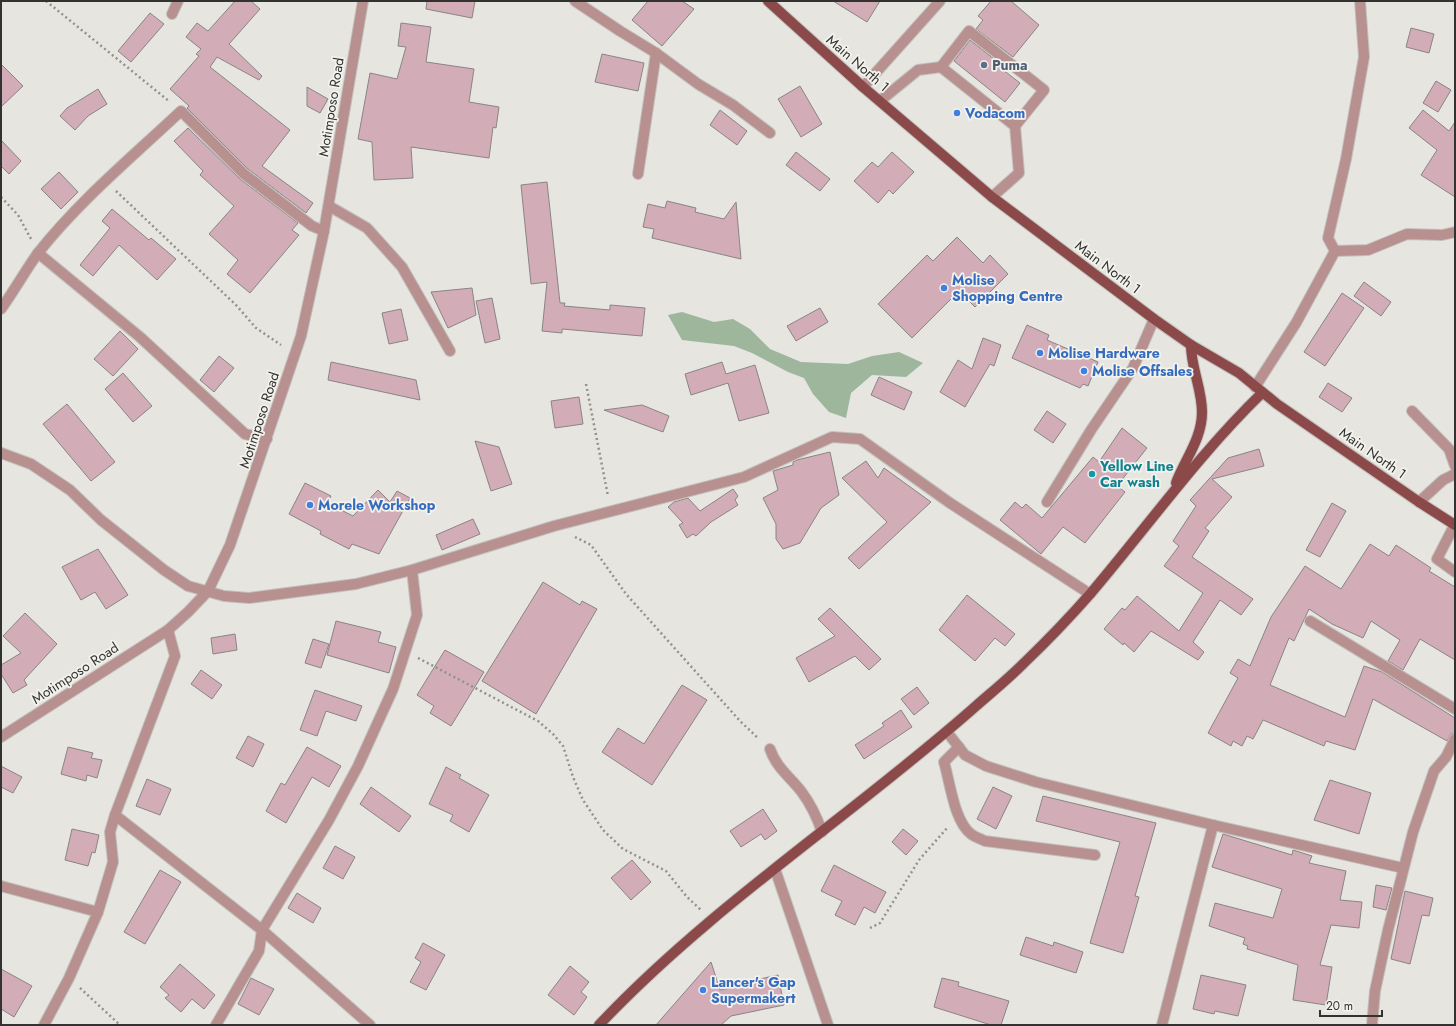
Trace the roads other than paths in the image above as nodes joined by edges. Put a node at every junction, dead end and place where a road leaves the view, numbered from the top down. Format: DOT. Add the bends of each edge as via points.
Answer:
graph roads {
  1 [pos="178,1"];
  2 [pos="363,1"];
  3 [pos="576,1"];
  4 [pos="768,1"];
  5 [pos="940,1"];
  6 [pos="1360,1"];
  7 [pos="172,14"];
  8 [pos="656,53"];
  9 [pos="941,67"];
  10 [pos="863,87"];
  11 [pos="880,101"];
  12 [pos="1015,126"];
  13 [pos="770,133"];
  14 [pos="638,174"];
  15 [pos="992,197"];
  16 [pos="329,206"];
  17 [pos="324,231"];
  18 [pos="1455,232"];
  19 [pos="1335,251"];
  20 [pos="38,253"];
  21 [pos="1,309"];
  22 [pos="1154,319"];
  23 [pos="1191,345"];
  24 [pos="450,351"];
  25 [pos="1258,390"];
  26 [pos="1412,411"];
  27 [pos="267,439"];
  28 [pos="1,453"];
  29 [pos="1455,466"];
  30 [pos="1455,474"];
  31 [pos="1174,489"];
  32 [pos="1047,502"];
  33 [pos="1419,502"];
  34 [pos="1455,524"];
  35 [pos="412,570"];
  36 [pos="1455,572"];
  37 [pos="208,591"];
  38 [pos="1090,594"];
  39 [pos="1310,621"];
  40 [pos="168,630"];
  41 [pos="1455,709"];
  42 [pos="947,732"];
  43 [pos="1,737"];
  44 [pos="1455,739"];
  45 [pos="959,747"];
  46 [pos="770,749"];
  47 [pos="115,816"];
  48 [pos="1213,825"];
  49 [pos="822,832"];
  50 [pos="1095,855"];
  51 [pos="1403,868"];
  52 [pos="775,869"];
  53 [pos="1,886"];
  54 [pos="98,912"];
  55 [pos="262,930"];
  56 [pos="44,1025"];
  57 [pos="216,1025"];
  58 [pos="370,1025"];
  59 [pos="599,1025"];
  60 [pos="828,1025"];
  61 [pos="1162,1025"];
  62 [pos="1372,1025"];
  1 -- 7 [label="street"];
  2 -- 16 [label="street, Motimposo Road"];
  3 -- 8 [label="street"];
  4 -- 10 [label="main road, Main North 1"];
  5 -- 10 [label="street"];
  6 -- 19 [label="street" via="1364,58 1346,159 1328,238"];
  8 -- 13 [label="street"];
  8 -- 14 [label="street"];
  9 -- 11 [label="street" via="918,70"];
  9 -- 12 [label="street"];
  9 -- 12 [label="street" via="969,30 1044,90"];
  10 -- 11 [label="main road, Main North 1"];
  11 -- 15 [label="main road, Main North 1"];
  12 -- 15 [label="street" via="1019,173"];
  15 -- 22 [label="main road, Main North 1"];
  16 -- 17 [label="street, Motimposo Road"];
  16 -- 24 [label="street" via="367,228 402,267"];
  17 -- 20 [label="street" via="312,226 244,174 180,111 126,163 104,180"];
  17 -- 27 [label="street, Motimposo Road" via="301,336"];
  18 -- 19 [label="street" via="1442,235 1407,234 1368,250"];
  19 -- 25 [label="street"];
  20 -- 21 [label="street"];
  20 -- 27 [label="street" via="140,337 244,434"];
  22 -- 23 [label="main road, Main North 1"];
  22 -- 32 [label="street" via="1133,368"];
  23 -- 25 [label="main road, Main North 1" via="1239,374"];
  23 -- 31 [label="main road" via="1191,359 1202,412 1198,437"];
  25 -- 31 [label="main road" via="1242,412"];
  25 -- 33 [label="main road, Main North 1"];
  26 -- 29 [label="street" via="1449,449"];
  27 -- 37 [label="street, Motimposo Road" via="230,545"];
  28 -- 37 [label="street" via="31,464 70,490 101,520 164,570 188,586"];
  30 -- 33 [label="street" via="1443,480"];
  31 -- 38 [label="main road"];
  33 -- 34 [label="main road, Main North 1"];
  34 -- 36 [label="street" via="1437,559"];
  35 -- 37 [label="street" via="356,584 249,598 224,596"];
  35 -- 38 [label="street" via="554,526 744,477 832,437 860,440 950,504"];
  35 -- 55 [label="street" via="417,615 393,689 358,766 329,820"];
  37 -- 40 [label="street, Motimposo Road"];
  38 -- 42 [label="main road" via="1024,664"];
  39 -- 41 [label="street"];
  40 -- 43 [label="street, Motimposo Road"];
  40 -- 47 [label="street" via="175,656"];
  42 -- 45 [label="street"];
  42 -- 49 [label="main road"];
  44 -- 51 [label="street" via="1446,757 1434,771"];
  45 -- 48 [label="street" via="964,755 986,766 1036,782"];
  45 -- 50 [label="street" via="944,762 959,815 971,834 985,841"];
  46 -- 49 [label="street" via="774,761 801,791 817,816"];
  47 -- 54 [label="street" via="110,832 113,862"];
  47 -- 55 [label="street"];
  48 -- 51 [label="street"];
  48 -- 61 [label="street"];
  49 -- 52 [label="main road"];
  51 -- 62 [label="street" via="1375,991"];
  52 -- 59 [label="main road" via="633,989"];
  52 -- 60 [label="street"];
  53 -- 54 [label="street"];
  54 -- 56 [label="street" via="69,978"];
  55 -- 57 [label="street" via="259,951"];
  55 -- 58 [label="street"];
}
